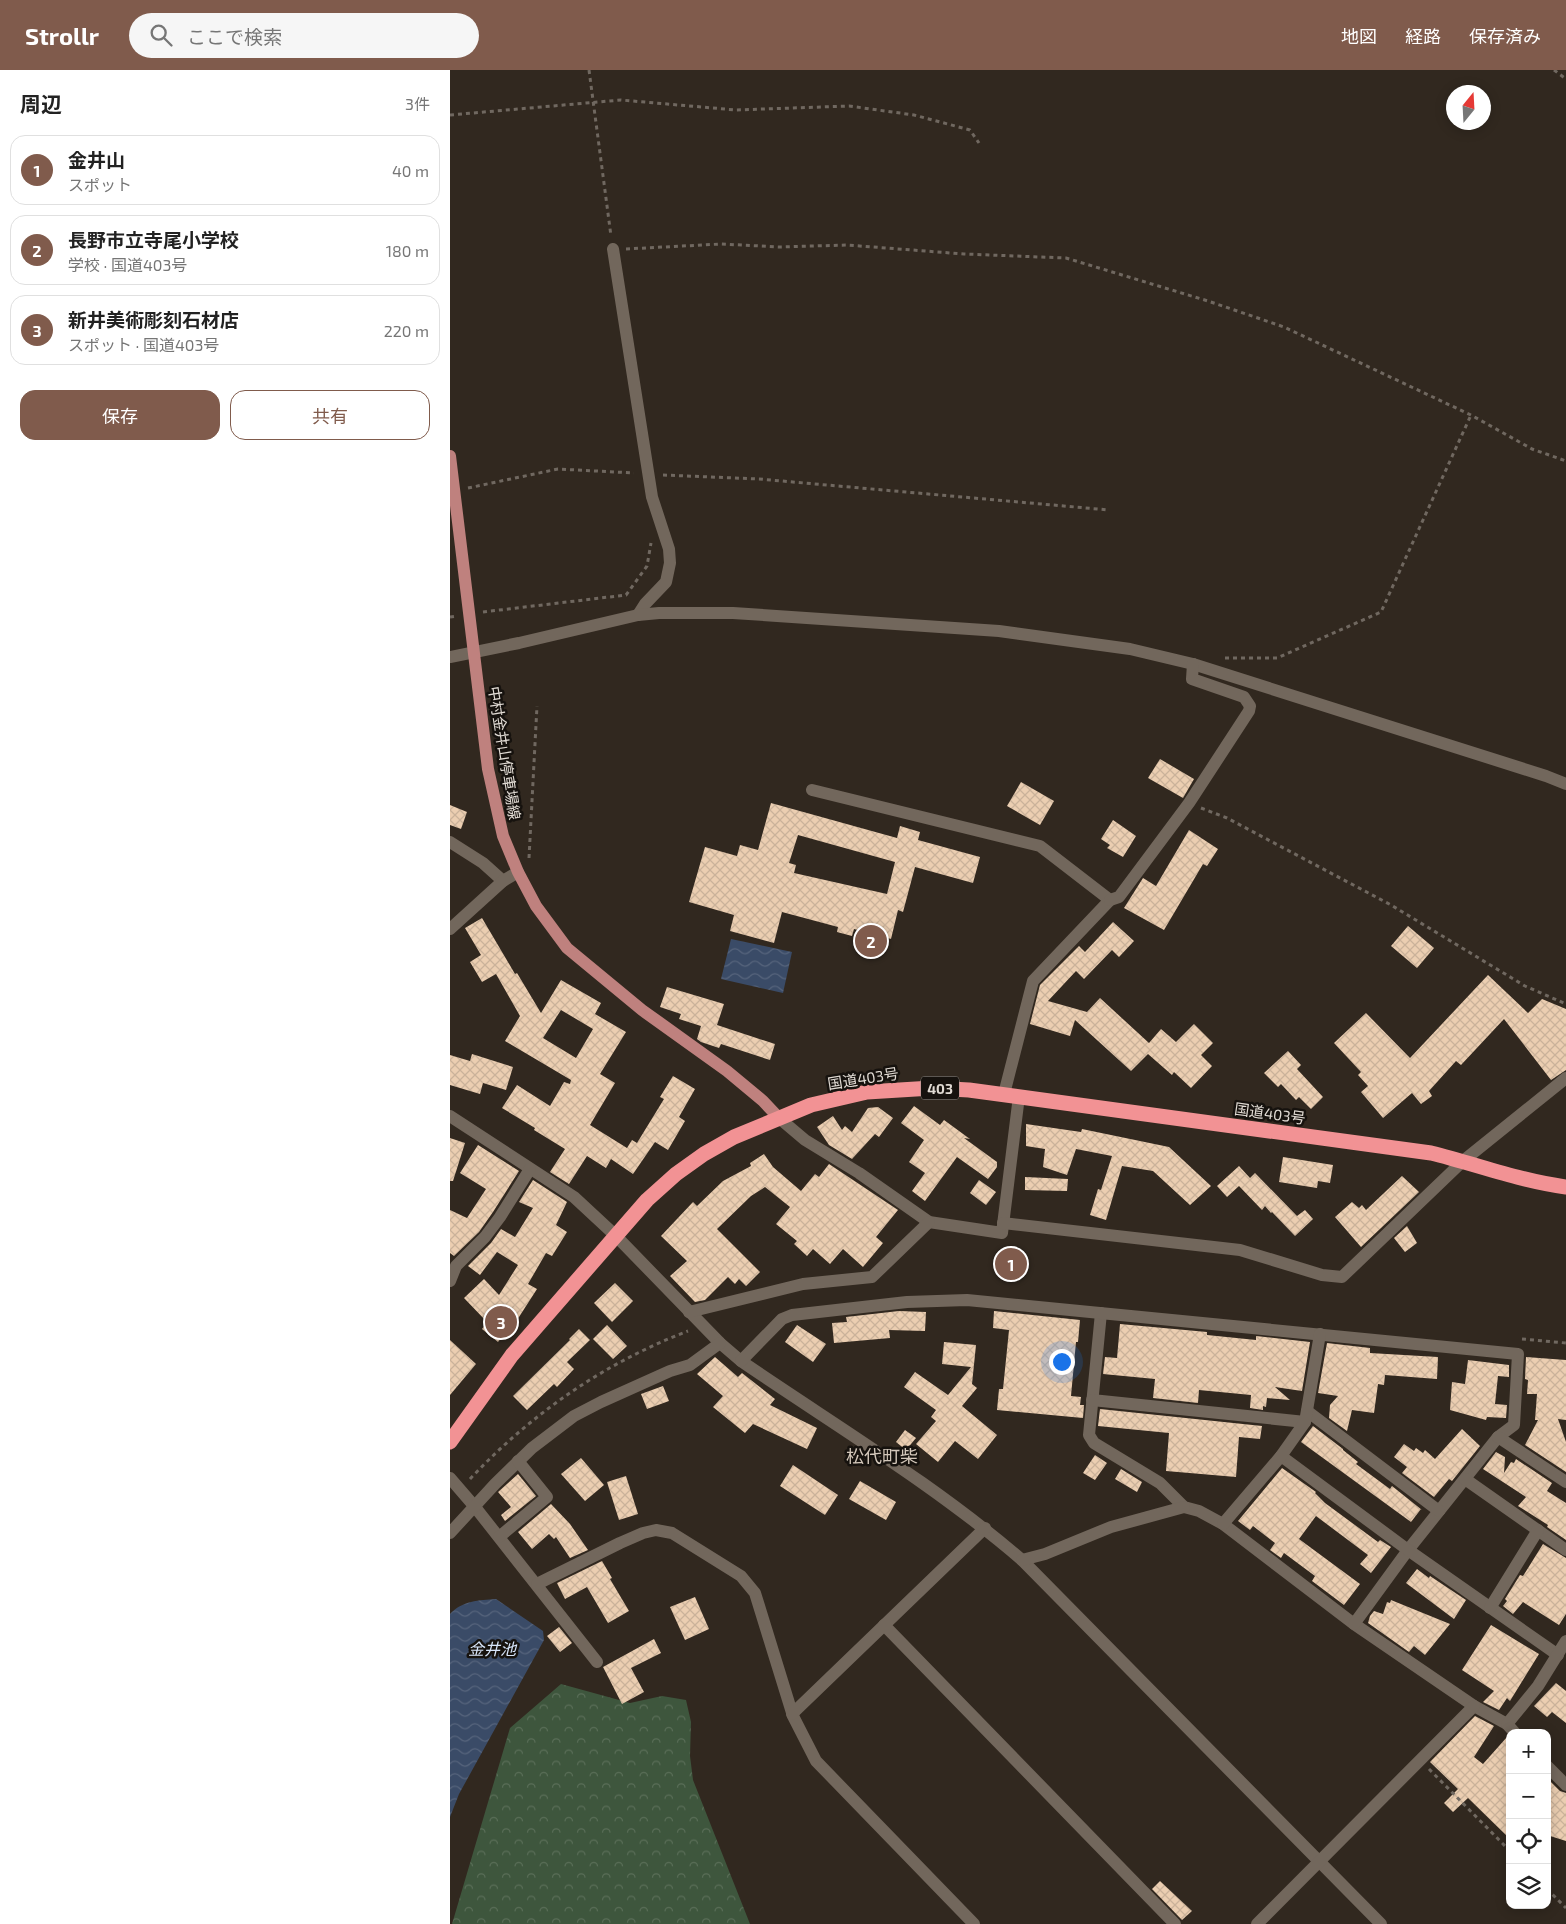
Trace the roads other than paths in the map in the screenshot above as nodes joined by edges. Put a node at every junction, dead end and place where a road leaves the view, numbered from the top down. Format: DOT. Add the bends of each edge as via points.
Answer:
graph roads {
  1 [pos="613,249"];
  2 [pos="450,456"];
  3 [pos="638,615"];
  4 [pos="473,646"];
  5 [pos="450,658"];
  6 [pos="1193,664"];
  7 [pos="1566,784"];
  8 [pos="812,790"];
  9 [pos="450,842"];
  10 [pos="518,872"];
  11 [pos="503,881"];
  12 [pos="1110,900"];
  13 [pos="450,929"];
  14 [pos="1566,1078"];
  15 [pos="1012,1095"];
  16 [pos="450,1116"];
  17 [pos="779,1118"];
  18 [pos="1463,1160"];
  19 [pos="530,1169"];
  20 [pos="1566,1187"];
  21 [pos="929,1222"];
  22 [pos="1003,1223"];
  23 [pos="616,1236"];
  24 [pos="450,1281"];
  25 [pos="689,1312"];
  26 [pos="1101,1313"];
  27 [pos="1320,1334"];
  28 [pos="720,1343"];
  29 [pos="741,1361"];
  30 [pos="1092,1400"];
  31 [pos="1306,1416"];
  32 [pos="453,1431"];
  33 [pos="1498,1438"];
  34 [pos="1281,1456"];
  35 [pos="518,1461"];
  36 [pos="450,1478"];
  37 [pos="1466,1478"];
  38 [pos="1566,1482"];
  39 [pos="475,1507"];
  40 [pos="1184,1507"];
  41 [pos="1439,1511"];
  42 [pos="1223,1524"];
  43 [pos="985,1528"];
  44 [pos="1538,1530"];
  45 [pos="450,1533"];
  46 [pos="499,1537"];
  47 [pos="1408,1550"];
  48 [pos="1566,1550"];
  49 [pos="1022,1560"];
  50 [pos="537,1584"];
  51 [pos="1490,1608"];
  52 [pos="1354,1624"];
  53 [pos="884,1625"];
  54 [pos="1566,1641"];
  55 [pos="1558,1654"];
  56 [pos="597,1662"];
  57 [pos="1474,1706"];
  58 [pos="792,1714"];
  59 [pos="1511,1728"];
  60 [pos="1551,1770"];
  61 [pos="1566,1785"];
  62 [pos="1319,1862"];
  63 [pos="974,1924"];
  64 [pos="1175,1924"];
  65 [pos="1257,1924"];
  66 [pos="1381,1924"];
  1 -- 3 [label="street" via="652,497 669,549 670,563 666,582 644,604"];
  2 -- 4 [label="main road, 中村金井山停車場線"];
  3 -- 4 [label="street"];
  3 -- 6 [label="street" via="734,613 999,631 1130,649"];
  4 -- 5 [label="street"];
  4 -- 10 [label="main road, 中村金井山停車場線" via="492,792 503,836"];
  6 -- 7 [label="street"];
  6 -- 12 [label="street" via="1192,679 1244,697 1250,706 1189,804 1119,897"];
  8 -- 12 [label="street" via="1040,846"];
  9 -- 11 [label="street" via="483,863"];
  10 -- 11 [label="street"];
  10 -- 17 [label="main road, 中村金井山停車場線" via="536,906 567,948 642,1010 727,1071"];
  11 -- 13 [label="street"];
  12 -- 15 [label="street" via="1033,981"];
  14 -- 18 [label="street"];
  15 -- 17 [label="highway, 国道403号 / 403" via="932,1088 868,1092 811,1106"];
  15 -- 18 [label="highway, 国道403号 / 403"];
  15 -- 22 [label="street"];
  16 -- 19 [label="street"];
  17 -- 21 [label="street" via="805,1140"];
  17 -- 23 [label="highway, 国道403号 / 403" via="734,1137 676,1174 647,1200"];
  18 -- 20 [label="highway, 国道403号 / 403" via="1525,1179"];
  18 -- 22 [label="street" via="1342,1277 1322,1275 1240,1250"];
  19 -- 23 [label="street" via="574,1197"];
  19 -- 24 [label="street" via="485,1237 456,1266"];
  21 -- 22 [label="street" via="1002,1233"];
  21 -- 25 [label="street" via="872,1277 803,1284"];
  23 -- 25 [label="street"];
  23 -- 32 [label="highway, 国道403号 / 403" via="512,1355"];
  25 -- 28 [label="street"];
  26 -- 27 [label="street"];
  26 -- 29 [label="street" via="966,1300 907,1302 810,1312 782,1319"];
  26 -- 30 [label="street"];
  27 -- 31 [label="street"];
  27 -- 33 [label="street" via="1518,1354 1514,1424"];
  28 -- 29 [label="street"];
  28 -- 35 [label="street" via="690,1365 670,1371 574,1416"];
  29 -- 43 [label="street"];
  30 -- 31 [label="street"];
  30 -- 40 [label="street" via="1089,1434 1094,1443 1160,1483"];
  31 -- 34 [label="street"];
  31 -- 41 [label="street"];
  33 -- 37 [label="street"];
  33 -- 38 [label="street"];
  34 -- 42 [label="street"];
  34 -- 47 [label="street"];
  35 -- 39 [label="street"];
  35 -- 46 [label="street" via="546,1497"];
  36 -- 39 [label="street"];
  37 -- 41 [label="street"];
  37 -- 44 [label="street"];
  39 -- 45 [label="street"];
  39 -- 46 [label="street"];
  40 -- 42 [label="street"];
  40 -- 49 [label="street" via="1111,1527"];
  41 -- 47 [label="street"];
  42 -- 52 [label="street"];
  43 -- 49 [label="street"];
  43 -- 53 [label="street"];
  44 -- 48 [label="street"];
  44 -- 51 [label="street"];
  46 -- 50 [label="street"];
  47 -- 51 [label="street"];
  47 -- 52 [label="street"];
  49 -- 62 [label="street"];
  50 -- 56 [label="street"];
  50 -- 58 [label="street" via="643,1533 656,1530 672,1533 741,1576 755,1593"];
  51 -- 55 [label="street"];
  52 -- 57 [label="street"];
  53 -- 58 [label="street"];
  53 -- 64 [label="street"];
  54 -- 55 [label="street"];
  55 -- 59 [label="street"];
  57 -- 59 [label="street"];
  57 -- 62 [label="street"];
  58 -- 63 [label="street" via="816,1761"];
  60 -- 61 [label="street"];
  62 -- 65 [label="street"];
  62 -- 66 [label="street"];
}
